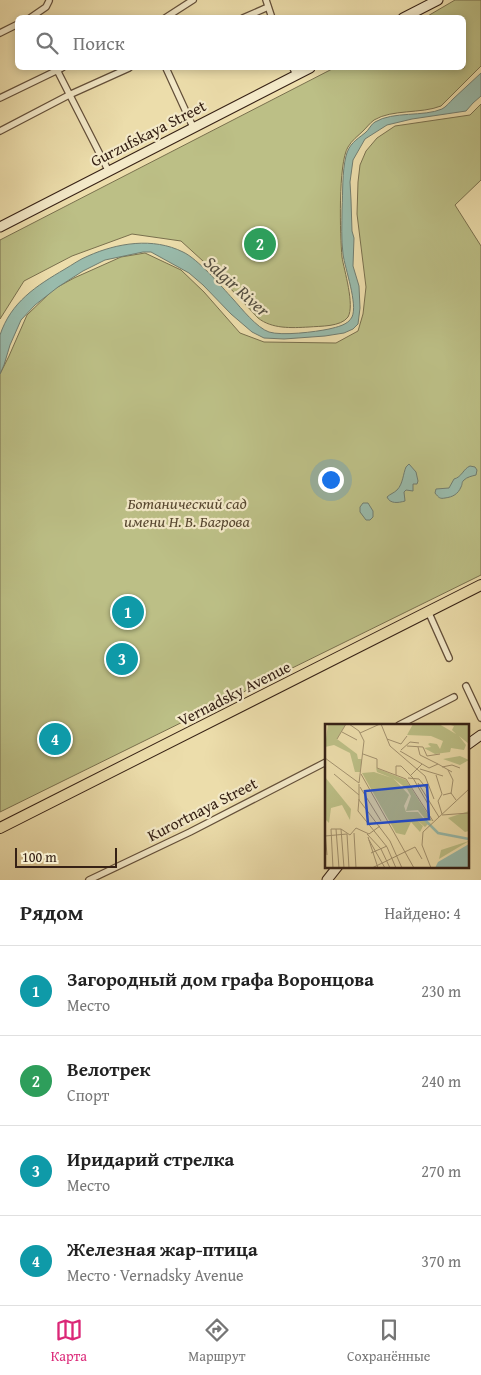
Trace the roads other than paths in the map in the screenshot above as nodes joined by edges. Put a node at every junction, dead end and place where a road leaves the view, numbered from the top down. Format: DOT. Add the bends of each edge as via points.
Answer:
graph roads {
  1 [pos="193,0"];
  2 [pos="266,0"];
  3 [pos="438,0"];
  4 [pos="49,1"];
  5 [pos="268,7"];
  6 [pos="36,15"];
  7 [pos="170,15"];
  8 [pos="250,15"];
  9 [pos="271,15"];
  10 [pos="409,15"];
  11 [pos="15,26"];
  12 [pos="0,33"];
  13 [pos="54,70"];
  14 [pos="59,70"];
  15 [pos="125,70"];
  16 [pos="167,70"];
  17 [pos="294,71"];
  18 [pos="69,95"];
  19 [pos="0,98"];
  20 [pos="193,127"];
  21 [pos="0,131"];
  22 [pos="108,170"];
  23 [pos="0,227"];
  24 [pos="481,585"];
  25 [pos="428,612"];
  26 [pos="449,658"];
  27 [pos="466,686"];
  28 [pos="454,697"];
  29 [pos="481,718"];
  30 [pos="401,724"];
  31 [pos="481,735"];
  32 [pos="468,744"];
  33 [pos="325,763"];
  34 [pos="0,828"];
  35 [pos="336,868"];
  36 [pos="89,880"];
  37 [pos="327,880"];
  1 -- 7 [label="street"];
  2 -- 5 [label="street"];
  3 -- 10 [label="main road"];
  4 -- 6 [label="street"];
  5 -- 8 [label="street"];
  5 -- 9 [label="street"];
  11 -- 12 [label="street"];
  13 -- 19 [label="street"];
  14 -- 18 [label="street"];
  15 -- 18 [label="street"];
  16 -- 20 [label="street"];
  17 -- 20 [label="main road, Gurzufskaya Street"];
  18 -- 21 [label="street"];
  18 -- 22 [label="street"];
  20 -- 22 [label="main road, Gurzufskaya Street"];
  22 -- 23 [label="main road, Gurzufskaya Street"];
  24 -- 25 [label="main road, Vernadsky Avenue"];
  25 -- 26 [label="street"];
  25 -- 34 [label="main road, Vernadsky Avenue"];
  27 -- 29 [label="street"];
  28 -- 30 [label="street"];
  31 -- 32 [label="main road"];
  33 -- 36 [label="street, Kurortnaya Street"];
  35 -- 37 [label="main road"];
}
